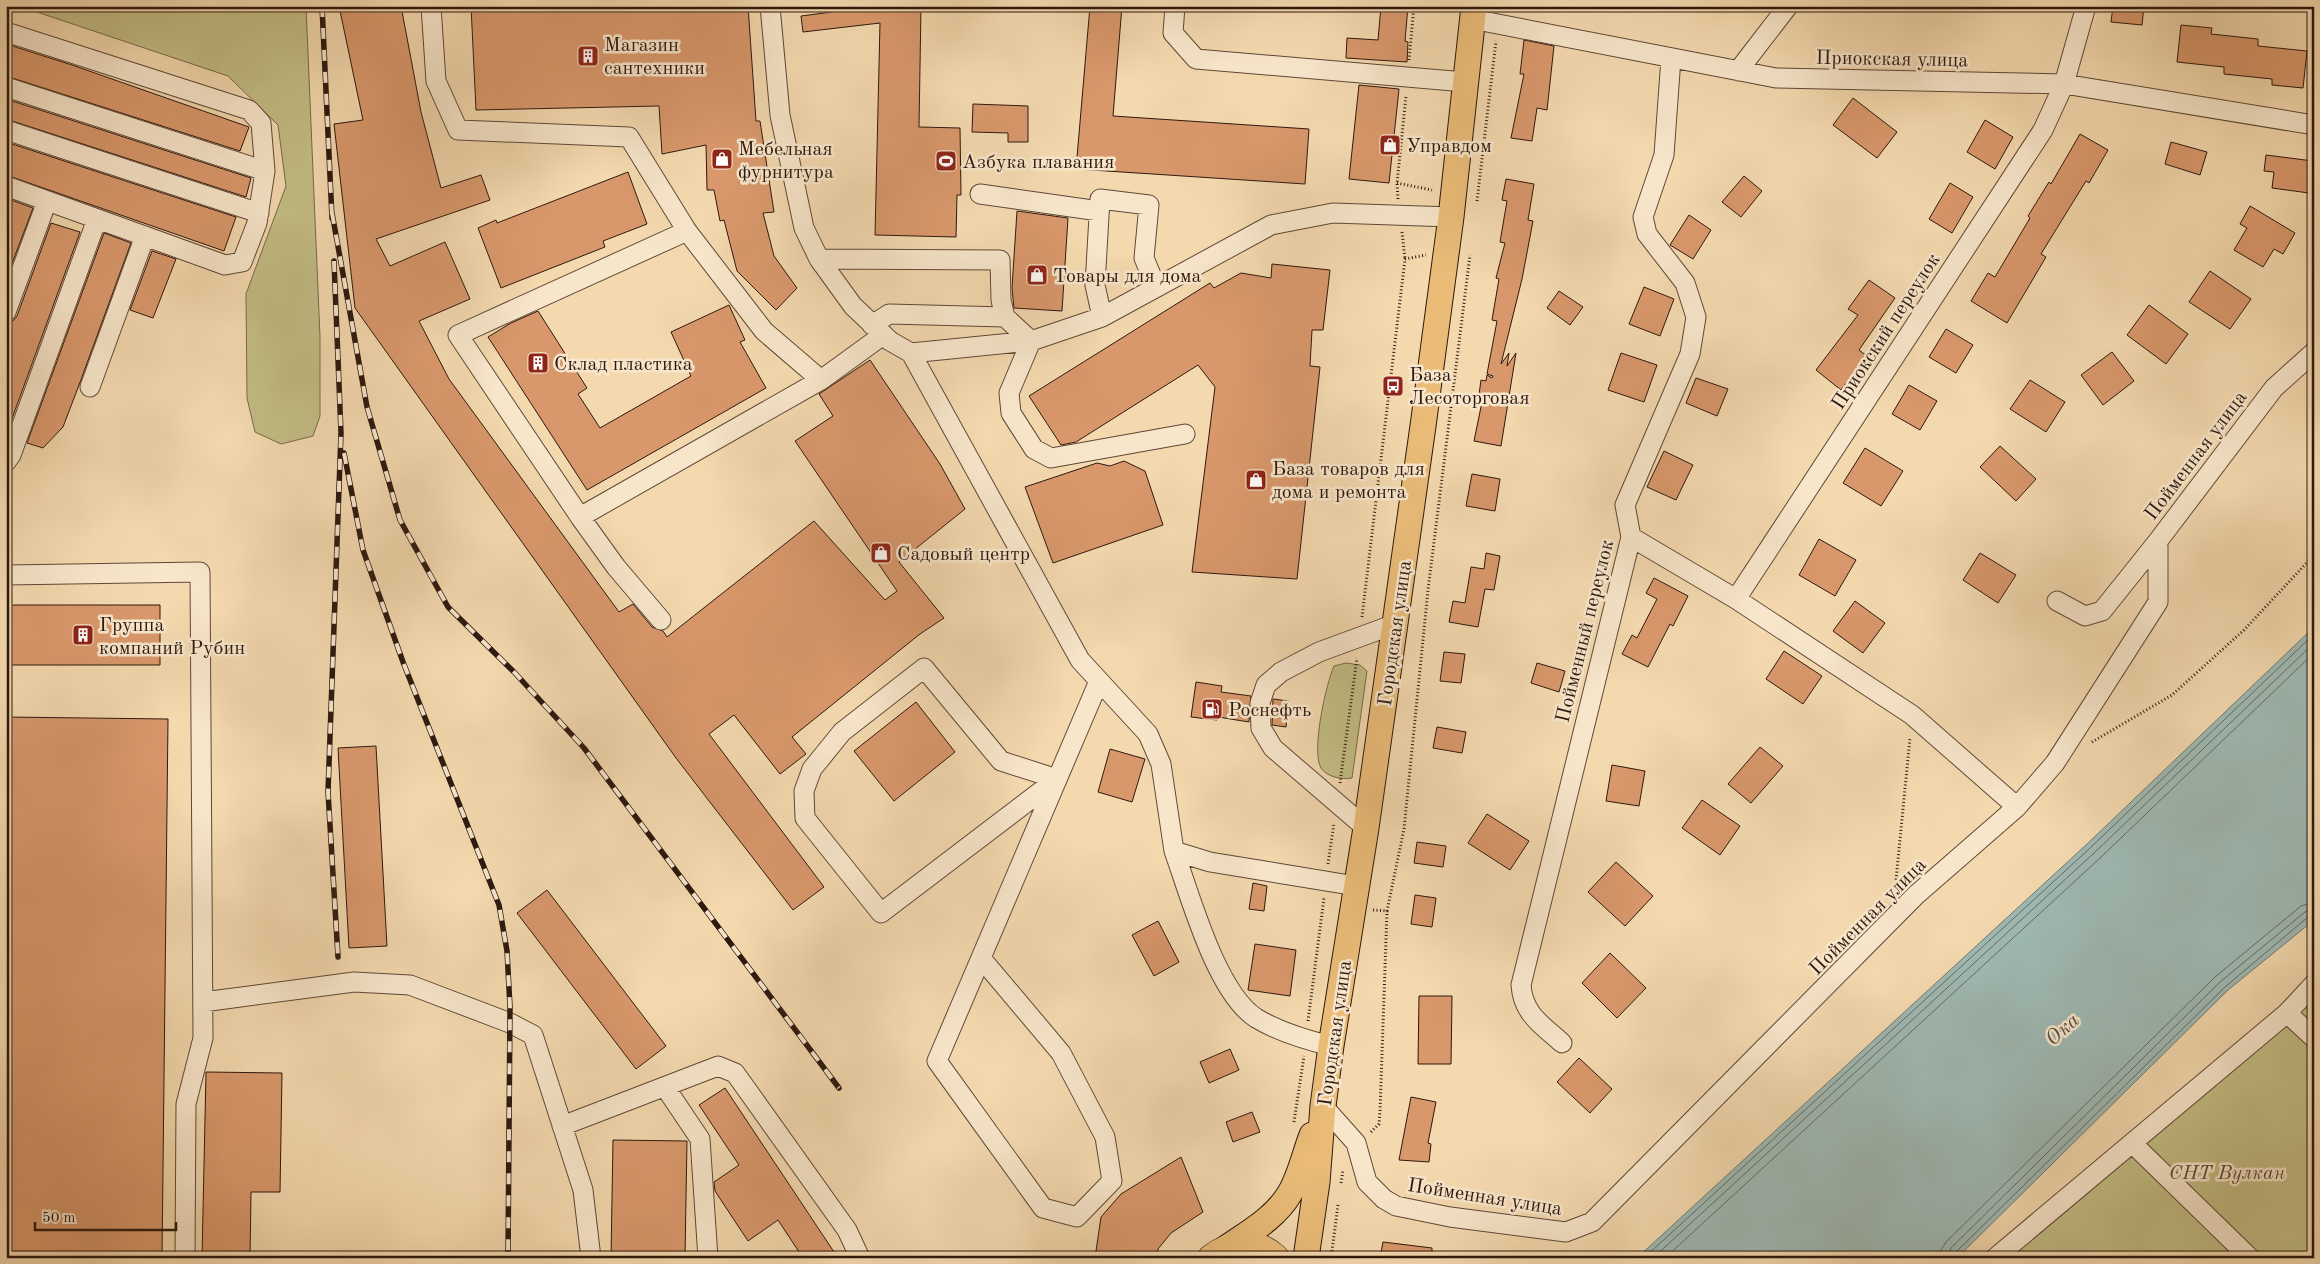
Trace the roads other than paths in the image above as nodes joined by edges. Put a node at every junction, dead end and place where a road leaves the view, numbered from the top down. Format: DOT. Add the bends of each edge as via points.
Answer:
graph roads {
  1 [pos="431,6"];
  2 [pos="770,6"];
  3 [pos="1175,6"];
  4 [pos="1788,6"];
  5 [pos="2086,6"];
  6 [pos="1473,13"];
  7 [pos="6,32"];
  8 [pos="1671,58"];
  9 [pos="1738,71"];
  10 [pos="1465,82"];
  11 [pos="2064,84"];
  12 [pos="6,87"];
  13 [pos="2314,124"];
  14 [pos="6,130"];
  15 [pos="265,171"];
  16 [pos="6,186"];
  17 [pos="980,194"];
  18 [pos="47,201"];
  19 [pos="1099,211"];
  20 [pos="259,213"];
  21 [pos="1451,217"];
  22 [pos="97,219"];
  23 [pos="687,231"];
  24 [pos="145,236"];
  25 [pos="819,259"];
  26 [pos="1156,287"];
  27 [pos="6,312"];
  28 [pos="1005,317"];
  29 [pos="1102,317"];
  30 [pos="878,330"];
  31 [pos="1031,341"];
  32 [pos="2314,352"];
  33 [pos="911,353"];
  34 [pos="821,380"];
  35 [pos="90,386"];
  36 [pos="1185,434"];
  37 [pos="6,462"];
  38 [pos="580,517"];
  39 [pos="1631,537"];
  40 [pos="2158,541"];
  41 [pos="6,575"];
  42 [pos="1736,599"];
  43 [pos="2057,601"];
  44 [pos="661,620"];
  45 [pos="1395,624"];
  46 [pos="1099,681"];
  47 [pos="1057,779"];
  48 [pos="2017,807"];
  49 [pos="1366,828"];
  50 [pos="1174,851"];
  51 [pos="1354,897"];
  52 [pos="981,958"];
  53 [pos="2314,984"];
  54 [pos="203,1002"];
  55 [pos="2287,1013"];
  56 [pos="2314,1038"];
  57 [pos="1562,1043"];
  58 [pos="1332,1046"];
  59 [pos="665,1086"];
  60 [pos="1323,1106"];
  61 [pos="562,1126"];
  62 [pos="2132,1143"];
  63 [pos="1215,1255"];
  64 [pos="1999,1256"];
  65 [pos="185,1258"];
  66 [pos="591,1258"];
  67 [pos="708,1258"];
  68 [pos="860,1258"];
  69 [pos="1275,1258"];
  70 [pos="1306,1258"];
  71 [pos="2250,1258"];
  1 -- 23 [label="street" via="436,81 458,130 629,137"];
  2 -- 25 [label="street" via="780,115 804,228"];
  3 -- 10 [label="street" via="1173,33 1196,59"];
  4 -- 9 [label="street"];
  5 -- 11 [label="street, Приокский переулок"];
  6 -- 8 [label="street, Приокская улица" via="1499,24"];
  6 -- 10 [label="main road, Городская улица"];
  7 -- 15 [label="street" via="249,110 261,123"];
  8 -- 9 [label="street, Приокская улица"];
  8 -- 39 [label="street, Пойменный переулок" via="1664,155 1643,217 1648,234 1686,283 1696,317 1690,354 1626,505"];
  9 -- 11 [label="street, Приокская улица" via="1776,78"];
  10 -- 21 [label="main road, Городская улица"];
  11 -- 13 [label="street, Приокская улица"];
  11 -- 42 [label="street, Приокский переулок" via="2043,130"];
  12 -- 15 [label="street"];
  14 -- 20 [label="street"];
  15 -- 20 [label="street"];
  16 -- 18 [label="street"];
  17 -- 19 [label="street"];
  18 -- 22 [label="street"];
  18 -- 27 [label="street"];
  19 -- 26 [label="street" via="1100,199 1149,205 1144,258"];
  19 -- 29 [label="street" via="1095,285"];
  20 -- 24 [label="street" via="242,262 225,265"];
  21 -- 26 [label="street" via="1333,214 1272,225"];
  21 -- 45 [label="main road, Городская улица"];
  22 -- 24 [label="street"];
  22 -- 37 [label="street" via="11,456"];
  23 -- 34 [label="street" via="764,331"];
  23 -- 38 [label="street" via="458,335"];
  24 -- 35 [label="street"];
  25 -- 28 [label="street" via="1000,260"];
  25 -- 30 [label="street" via="853,306"];
  26 -- 29 [label="street"];
  28 -- 30 [label="street" via="889,314"];
  28 -- 31 [label="street"];
  29 -- 31 [label="street"];
  30 -- 33 [label="street"];
  30 -- 34 [label="street"];
  31 -- 33 [label="street"];
  31 -- 36 [label="street" via="1009,392 1011,413 1034,449 1051,458"];
  32 -- 40 [label="street, Пойменная улица" via="2274,388"];
  33 -- 46 [label="street" via="1080,660"];
  34 -- 38 [label="street"];
  38 -- 44 [label="street" via="616,567"];
  39 -- 42 [label="street"];
  39 -- 57 [label="street, Пойменный переулок" via="1521,985 1522,1001 1535,1019"];
  40 -- 43 [label="street" via="2102,611 2085,616"];
  40 -- 48 [label="street, Пойменная улица" via="2158,602 2055,764"];
  41 -- 54 [label="street" via="200,572"];
  42 -- 48 [label="street" via="1912,714"];
  45 -- 49 [label="main road, Городская улица"];
  45 -- 49 [label="street" via="1319,652 1281,672 1266,686 1260,703 1261,728 1273,748"];
  46 -- 47 [label="street"];
  46 -- 50 [label="street" via="1148,734 1161,764"];
  47 -- 47 [label="street" via="1001,761 924,668 842,732 812,769 804,791 805,818 880,913"];
  47 -- 52 [label="street"];
  48 -- 60 [label="street, Пойменная улица" via="1916,895 1592,1222 1566,1232 1450,1217 1396,1206 1367,1182 1356,1143"];
  49 -- 51 [label="main road, Городская улица"];
  50 -- 51 [label="street"];
  50 -- 58 [label="street" via="1206,940 1230,990 1255,1017 1306,1040"];
  51 -- 58 [label="main road, Городская улица"];
  52 -- 52 [label="street" via="937,1061 1043,1208 1077,1217 1112,1181 1105,1137 1061,1053"];
  53 -- 55 [label="street"];
  54 -- 61 [label="street" via="354,982 410,985 533,1035"];
  54 -- 65 [label="street" via="203,1038 186,1104"];
  55 -- 56 [label="street"];
  55 -- 62 [label="street"];
  58 -- 60 [label="main road, Городская улица"];
  59 -- 61 [label="street"];
  59 -- 67 [label="street" via="700,1139"];
  59 -- 68 [label="street" via="718,1066 735,1073 847,1230"];
  60 -- 63 [label="main road" via="1291,1192 1281,1206"];
  60 -- 70 [label="main road, Городская улица"];
  61 -- 66 [label="street" via="583,1190"];
  62 -- 64 [label="street"];
  62 -- 71 [label="street"];
  63 -- 69 [label="highway" via="1234,1246 1247,1245 1258,1247"];
}
